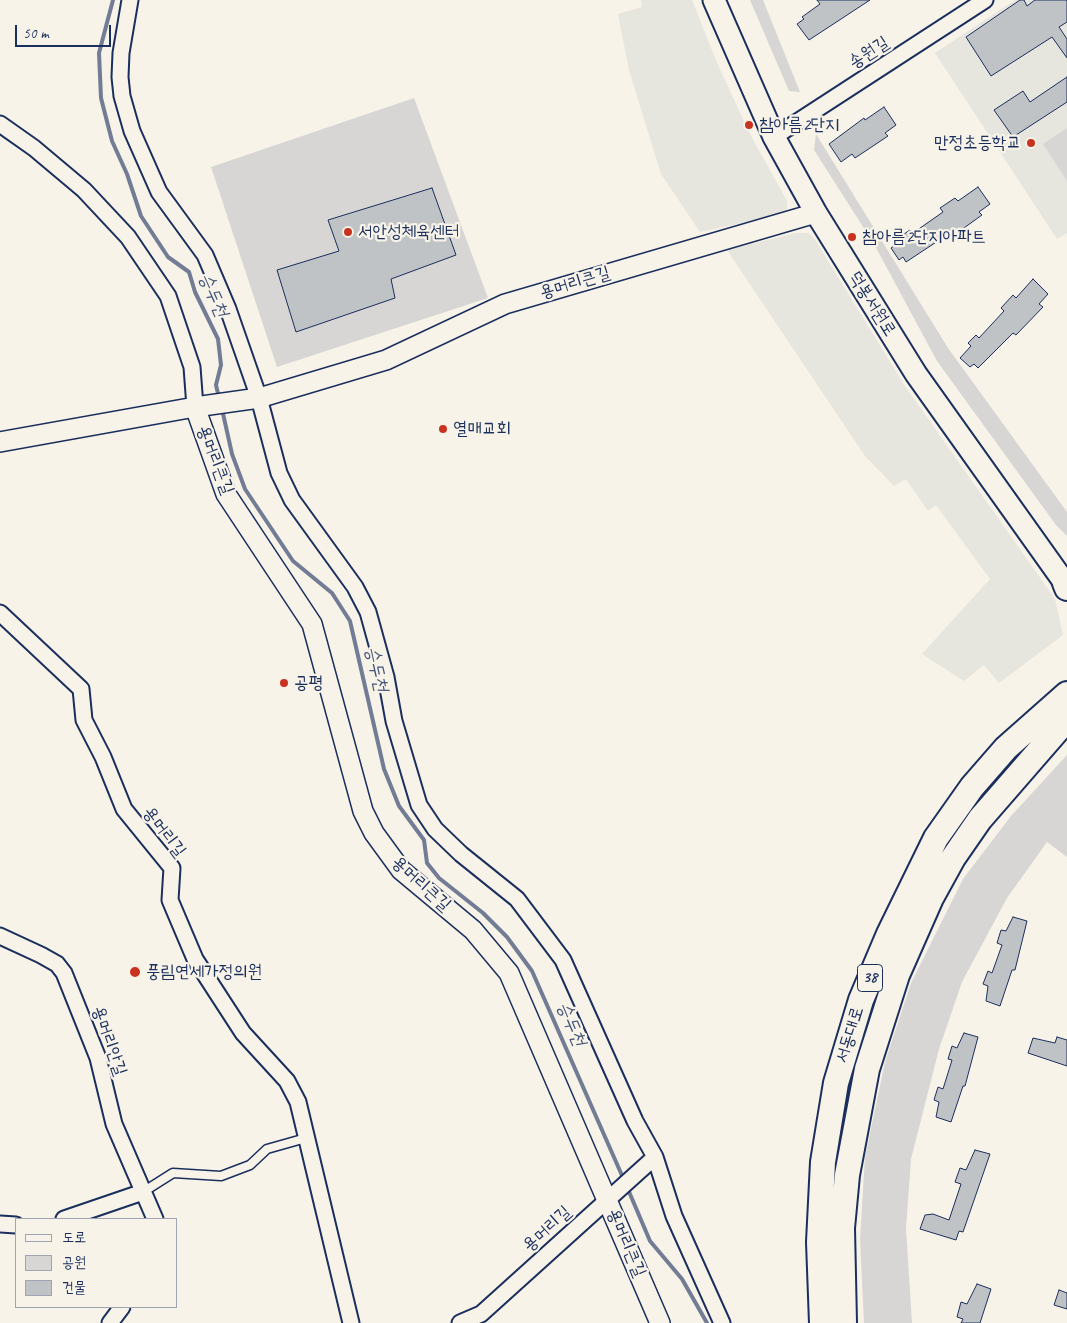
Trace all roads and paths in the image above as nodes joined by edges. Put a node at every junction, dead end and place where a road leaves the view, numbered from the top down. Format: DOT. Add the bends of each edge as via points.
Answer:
graph roads {
  1 [pos="130,0"];
  2 [pos="714,0"];
  3 [pos="985,0"];
  4 [pos="0,124"];
  5 [pos="774,137"];
  6 [pos="816,213"];
  7 [pos="255,399"];
  8 [pos="203,406"];
  9 [pos="0,442"];
  10 [pos="1066,585"];
  11 [pos="0,613"];
  12 [pos="1067,685"];
  13 [pos="1062,706"];
  14 [pos="1067,733"];
  15 [pos="1043,746"];
  16 [pos="0,936"];
  17 [pos="306,1138"];
  18 [pos="651,1161"];
  19 [pos="143,1192"];
  20 [pos="612,1194"];
  21 [pos="67,1218"];
  22 [pos="155,1218"];
  23 [pos="0,1224"];
  24 [pos="15,1225"];
  25 [pos="121,1308"];
  26 [pos="110,1323"];
  27 [pos="351,1323"];
  28 [pos="460,1323"];
  29 [pos="660,1323"];
  30 [pos="722,1323"];
  31 [pos="822,1323"];
  32 [pos="844,1323"];
  1 -- 7 [label="street" via="120,77 132,131 159,192 205,255 228,309"];
  2 -- 5 [label="main road, 덕봉서원로"];
  3 -- 5 [label="street, 송원길"];
  4 -- 8 [label="street" via="84,190 128,237 168,296"];
  5 -- 6 [label="main road, 덕봉서원로"];
  6 -- 7 [label="street, 용머리큰길" via="505,304 386,360"];
  6 -- 10 [label="main road, 덕봉서원로" via="916,374"];
  7 -- 8 [label="street, 용머리큰길"];
  7 -- 18 [label="street" via="279,473 292,500 355,587 368,612 394,721 419,804 434,829 517,899 563,960"];
  8 -- 9 [label="street, 용머리큰길"];
  8 -- 20 [label="street, 용머리큰길" via="226,494 312,624 362,811 401,870 473,930 509,973"];
  11 -- 17 [label="street, 용머리길" via="81,689 84,720 124,809 172,868 170,900 195,959 242,1033 287,1081 298,1102"];
  12 -- 13 [label="main road"];
  13 -- 15 [label="main road, 서동대로 / 38"];
  13 -- 31 [label="main road, 서동대로 / 38" via="1006,748 972,787 936,838 861,1000 836,1083 823,1162 819,1242"];
  14 -- 15 [label="main road"];
  15 -- 32 [label="main road, 서동대로 / 38" via="980,819 953,858 914,934 882,1017 867,1069 847,1175 842,1228"];
  16 -- 19 [label="street, 용머리안길" via="57,964 64,972 98,1058 114,1124"];
  17 -- 19 [label="lane" via="267,1149 250,1165 221,1176 173,1173"];
  17 -- 27 [label="street, 용머리길"];
  18 -- 20 [label="street, 용머리길"];
  18 -- 30 [label="street"];
  19 -- 21 [label="street"];
  19 -- 22 [label="street, 용머리안길"];
  20 -- 28 [label="street, 용머리길" via="480,1314"];
  20 -- 29 [label="street, 용머리큰길"];
  23 -- 24 [label="street"];
  25 -- 26 [label="street"];
}
